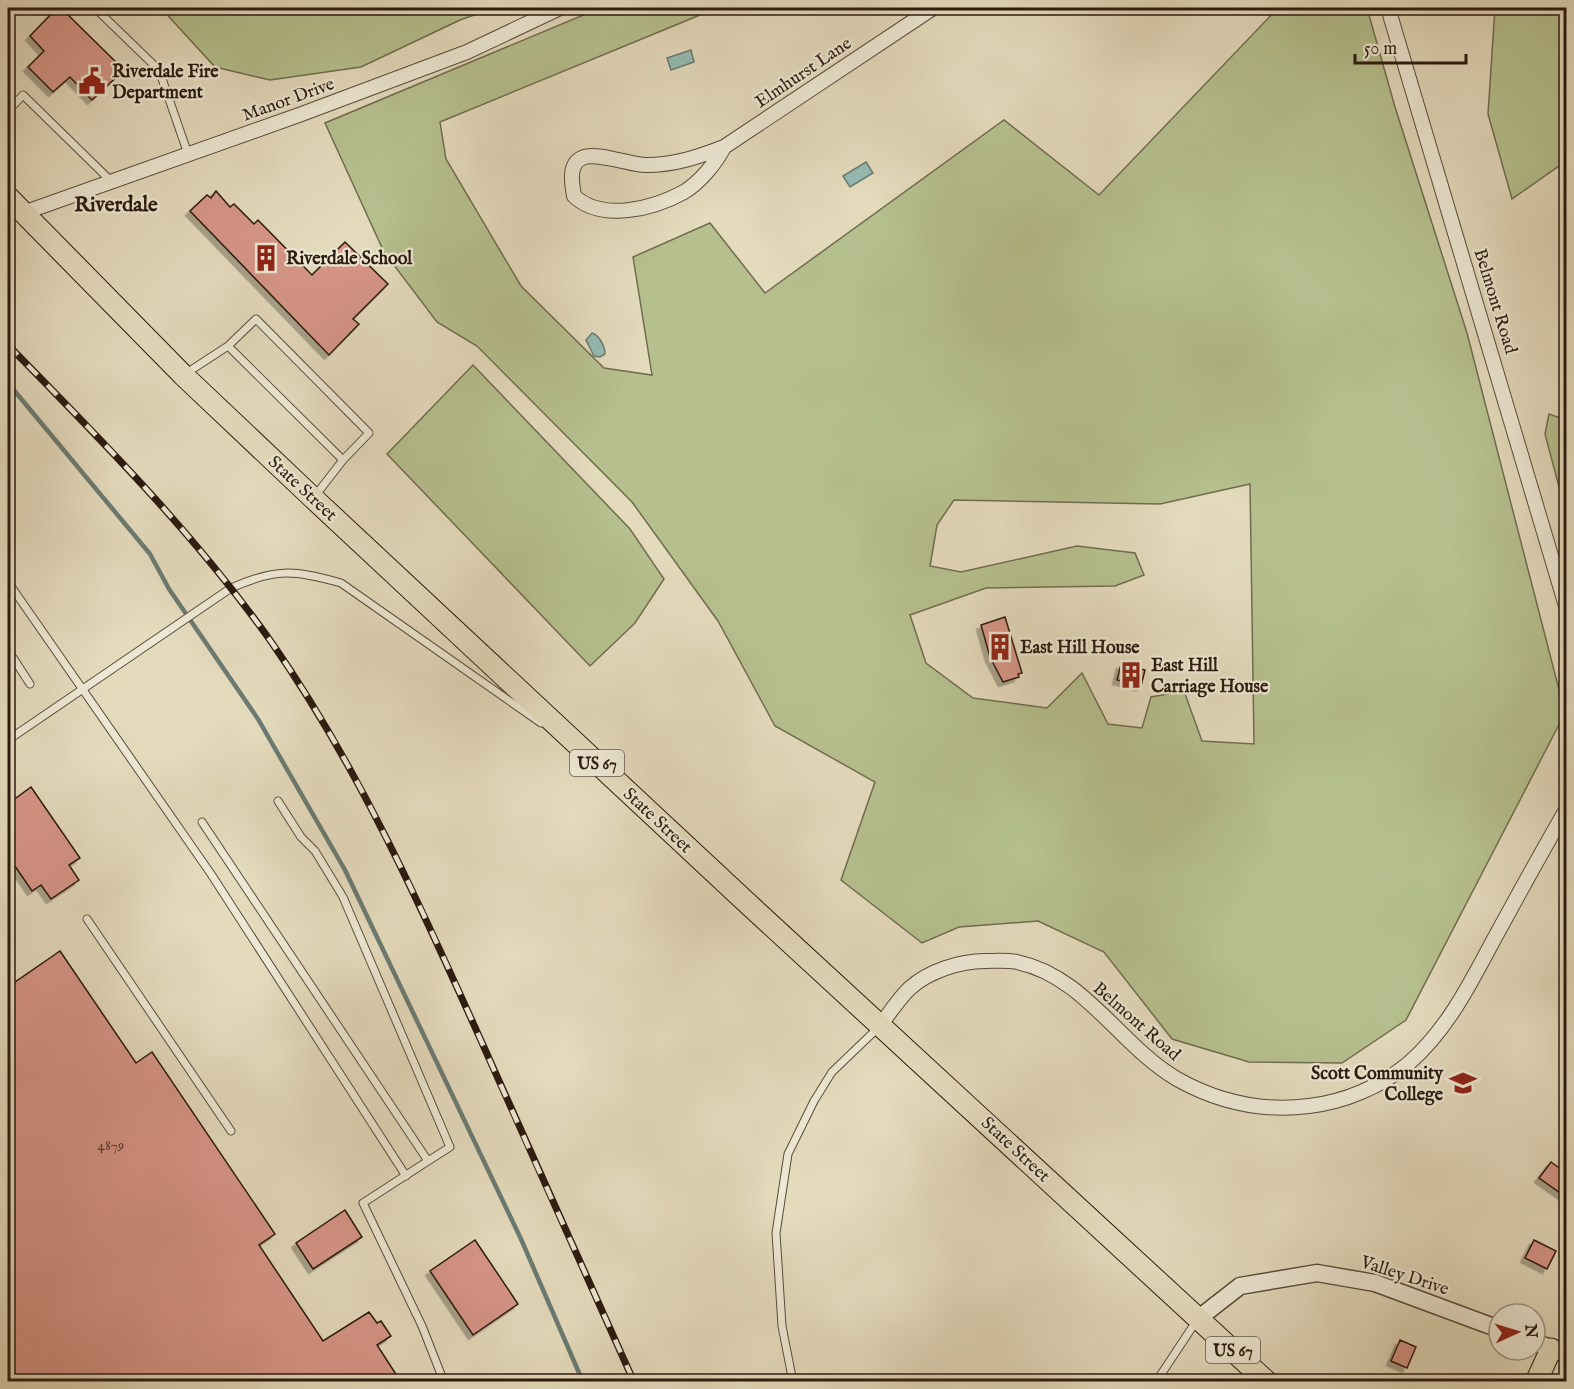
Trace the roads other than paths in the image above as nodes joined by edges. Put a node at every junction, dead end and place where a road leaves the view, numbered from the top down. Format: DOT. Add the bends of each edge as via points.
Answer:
graph roads {
  1 [pos="95,8"];
  2 [pos="560,8"];
  3 [pos="933,8"];
  4 [pos="1388,8"];
  5 [pos="8,111"];
  6 [pos="724,147"];
  7 [pos="188,154"];
  8 [pos="111,181"];
  9 [pos="8,197"];
  10 [pos="23,213"];
  11 [pos="228,346"];
  12 [pos="183,375"];
  13 [pos="343,460"];
  14 [pos="313,498"];
  15 [pos="8,582"];
  16 [pos="1566,606"];
  17 [pos="8,650"];
  18 [pos="30,684"];
  19 [pos="81,690"];
  20 [pos="8,740"];
  21 [pos="592,759"];
  22 [pos="278,801"];
  23 [pos="1566,810"];
  24 [pos="202,822"];
  25 [pos="87,919"];
  26 [pos="881,1024"];
  27 [pos="231,1131"];
  28 [pos="428,1161"];
  29 [pos="406,1176"];
  30 [pos="1199,1318"];
  31 [pos="1487,1324"];
  32 [pos="1551,1348"];
  33 [pos="444,1382"];
  34 [pos="793,1382"];
  35 [pos="1156,1382"];
  36 [pos="1267,1382"];
  37 [pos="1536,1382"];
  1 -- 7 [label="lane" via="159,70"];
  2 -- 7 [label="street, Manor Drive" via="467,52"];
  3 -- 6 [label="street, Elmhurst Lane"];
  4 -- 16 [label="street, Belmont Road"];
  5 -- 8 [label="lane" via="23,96"];
  6 -- 6 [label="street, Elmhurst Lane" via="684,162 662,164 582,157 575,163 572,176 574,196 604,212 648,206 685,191 718,159"];
  7 -- 8 [label="street, Manor Drive"];
  8 -- 10 [label="street, Manor Drive"];
  9 -- 10 [label="main road, State Street / US 67"];
  10 -- 12 [label="main road, State Street / US 67"];
  11 -- 12 [label="lane"];
  11 -- 13 [label="lane"];
  11 -- 13 [label="lane" via="256,319 369,433"];
  12 -- 14 [label="main road, State Street / US 67"];
  13 -- 14 [label="lane"];
  14 -- 21 [label="main road, State Street / US 67"];
  15 -- 19 [label="lane"];
  17 -- 18 [label="lane"];
  19 -- 20 [label="lane"];
  19 -- 21 [label="lane" via="231,588 260,574 313,575 341,583 377,606 433,650"];
  19 -- 29 [label="lane" via="211,874"];
  21 -- 26 [label="main road, State Street / US 67"];
  22 -- 28 [label="lane" via="343,897 450,1147"];
  23 -- 26 [label="street, Belmont Road" via="1455,1010 1428,1044 1381,1082 1333,1103 1289,1109 1240,1105 1214,1097 1148,1059 1079,993 1049,972 1016,962 977,961 942,969 909,988"];
  24 -- 28 [label="lane"];
  25 -- 27 [label="lane"];
  26 -- 30 [label="main road, State Street / US 67"];
  26 -- 34 [label="lane" via="832,1072 788,1154 776,1233 782,1326"];
  28 -- 29 [label="lane"];
  29 -- 33 [label="lane" via="363,1203 422,1326"];
  30 -- 31 [label="street, Valley Drive" via="1240,1286 1317,1273 1375,1282"];
  30 -- 35 [label="lane"];
  30 -- 36 [label="main road, State Street / US 67"];
  32 -- 37 [label="main road"];
}
